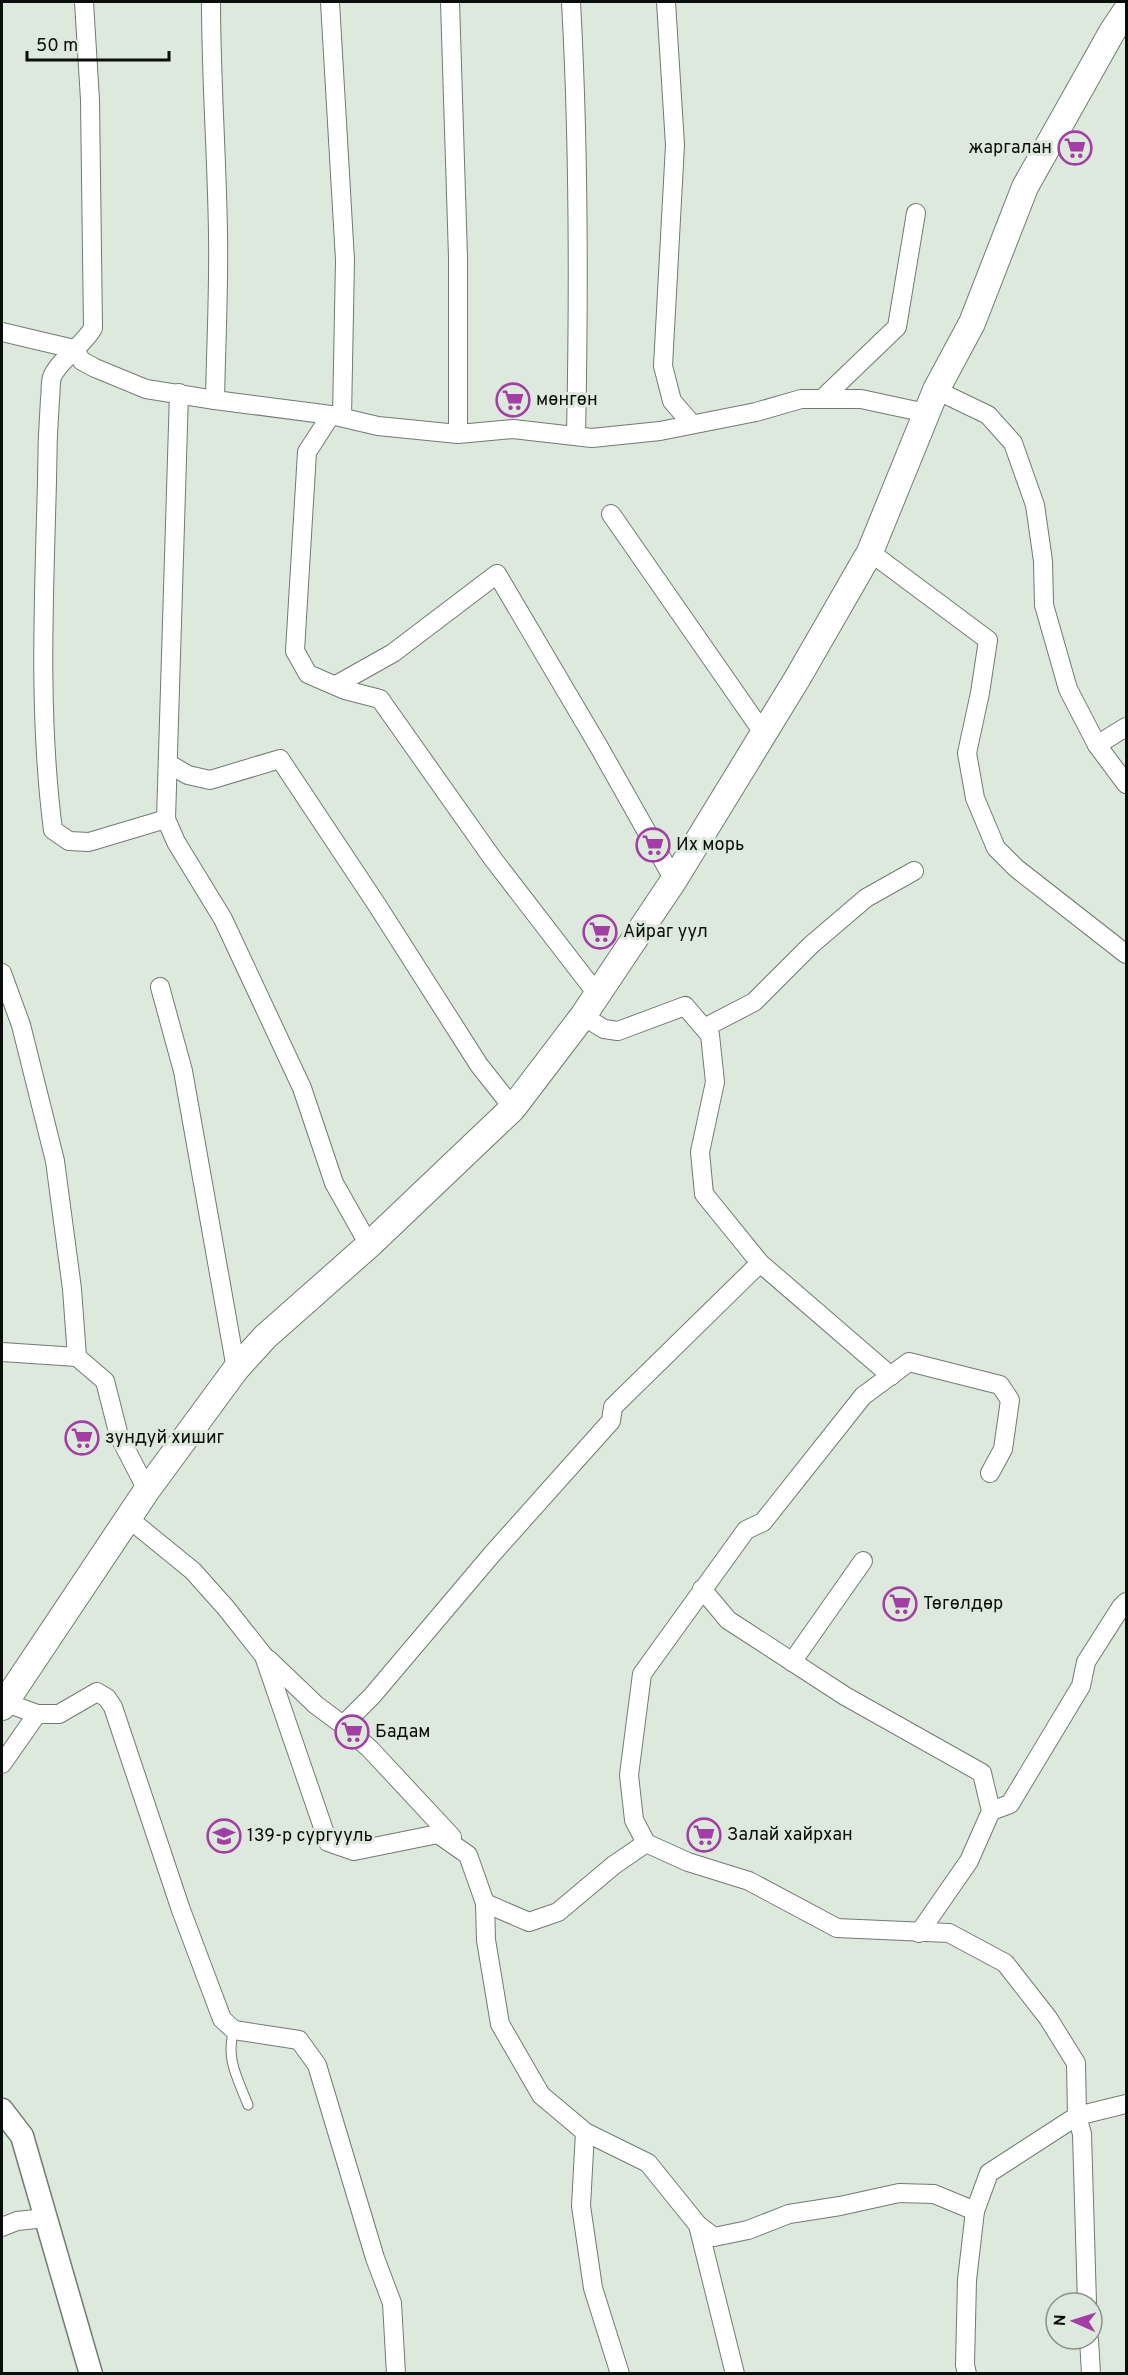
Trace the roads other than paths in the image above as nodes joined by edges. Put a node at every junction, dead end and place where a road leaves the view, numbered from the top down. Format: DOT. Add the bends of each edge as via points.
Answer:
graph roads {
  1 [pos="84,2"];
  2 [pos="211,2"];
  3 [pos="330,2"];
  4 [pos="450,2"];
  5 [pos="571,2"];
  6 [pos="666,2"];
  7 [pos="1126,11"];
  8 [pos="916,213"];
  9 [pos="2,332"];
  10 [pos="74,349"];
  11 [pos="179,393"];
  12 [pos="822,399"];
  13 [pos="215,400"];
  14 [pos="931,402"];
  15 [pos="337,416"];
  16 [pos="692,424"];
  17 [pos="458,434"];
  18 [pos="576,436"];
  19 [pos="611,514"];
  20 [pos="870,552"];
  21 [pos="336,685"];
  22 [pos="1126,727"];
  23 [pos="764,734"];
  24 [pos="1097,745"];
  25 [pos="169,764"];
  26 [pos="1126,784"];
  27 [pos="166,819"];
  28 [pos="914,871"];
  29 [pos="674,880"];
  30 [pos="1126,954"];
  31 [pos="2,973"];
  32 [pos="160,987"];
  33 [pos="597,994"];
  34 [pos="583,1016"];
  35 [pos="704,1028"];
  36 [pos="513,1108"];
  37 [pos="369,1245"];
  38 [pos="760,1263"];
  39 [pos="2,1352"];
  40 [pos="77,1357"];
  41 [pos="236,1369"];
  42 [pos="891,1376"];
  43 [pos="990,1473"];
  44 [pos="147,1490"];
  45 [pos="128,1518"];
  46 [pos="863,1561"];
  47 [pos="702,1589"];
  48 [pos="1126,1602"];
  49 [pos="264,1656"];
  50 [pos="792,1662"];
  51 [pos="3,1705"];
  52 [pos="36,1714"];
  53 [pos="343,1725"];
  54 [pos="2,1764"];
  55 [pos="991,1811"];
  56 [pos="646,1843"];
  57 [pos="468,1855"];
  58 [pos="485,1903"];
  59 [pos="919,1932"];
  60 [pos="234,2030"];
  61 [pos="1126,2104"];
  62 [pos="248,2105"];
  63 [pos="2,2110"];
  64 [pos="1077,2116"];
  65 [pos="585,2132"];
  66 [pos="975,2211"];
  67 [pos="45,2218"];
  68 [pos="698,2225"];
  69 [pos="2,2228"];
  70 [pos="1086,2291"];
  71 [pos="1090,2351"];
  72 [pos="91,2373"];
  73 [pos="396,2373"];
  74 [pos="620,2373"];
  75 [pos="735,2373"];
  76 [pos="967,2373"];
  77 [pos="1091,2373"];
  1 -- 10 [label="street" via="90,100 93,328"];
  2 -- 13 [label="street" via="218,238"];
  3 -- 15 [label="street" via="345,260"];
  4 -- 17 [label="street" via="458,256"];
  5 -- 18 [label="street" via="579,265"];
  6 -- 16 [label="street" via="675,145 663,366 672,401"];
  7 -- 14 [label="main road" via="1025,187 972,323"];
  8 -- 12 [label="street" via="897,327"];
  9 -- 10 [label="street"];
  10 -- 11 [label="street" via="82,361 95,368 146,389"];
  10 -- 27 [label="street" via="52,376 48,427 45,727 53,830 69,841 89,842"];
  11 -- 13 [label="street"];
  11 -- 25 [label="street"];
  12 -- 14 [label="street"];
  12 -- 16 [label="street" via="801,399"];
  13 -- 15 [label="street"];
  14 -- 20 [label="main road"];
  14 -- 24 [label="street" via="988,416 1013,443 1035,505 1044,605 1068,689"];
  15 -- 17 [label="street" via="378,426"];
  15 -- 21 [label="street" via="307,452 295,651 308,674"];
  16 -- 18 [label="street" via="592,438"];
  17 -- 18 [label="street" via="513,429"];
  19 -- 23 [label="street"];
  20 -- 23 [label="main road"];
  20 -- 30 [label="street" via="988,640 968,753 975,798 996,848"];
  21 -- 29 [label="street" via="393,653 497,574"];
  21 -- 33 [label="street" via="381,699 493,859"];
  22 -- 24 [label="street"];
  23 -- 29 [label="main road"];
  24 -- 26 [label="street"];
  25 -- 27 [label="street"];
  25 -- 36 [label="street" via="188,775 210,780 280,759 478,1065"];
  27 -- 37 [label="street" via="223,919 303,1088 334,1183"];
  28 -- 35 [label="street" via="866,898 753,1002"];
  29 -- 33 [label="main road"];
  31 -- 40 [label="street" via="21,1025 55,1161"];
  32 -- 41 [label="street" via="183,1071"];
  33 -- 34 [label="main road"];
  34 -- 35 [label="street" via="604,1029 618,1030 685,1006"];
  34 -- 36 [label="main road"];
  35 -- 38 [label="street" via="710,1035 715,1082 700,1152 704,1194"];
  36 -- 37 [label="main road"];
  37 -- 41 [label="main road" via="265,1337"];
  38 -- 42 [label="street"];
  38 -- 53 [label="street" via="614,1407 611,1420"];
  39 -- 40 [label="street"];
  40 -- 44 [label="street" via="105,1381 119,1436"];
  41 -- 44 [label="main road"];
  42 -- 43 [label="street" via="909,1362 1000,1385 1010,1400 1003,1449"];
  42 -- 47 [label="street" via="863,1396 763,1521 746,1530"];
  44 -- 45 [label="main road"];
  45 -- 49 [label="street" via="193,1571"];
  45 -- 51 [label="main road"];
  46 -- 50 [label="street"];
  47 -- 50 [label="street" via="728,1620"];
  47 -- 56 [label="street" via="642,1674 629,1775 634,1820"];
  48 -- 55 [label="street" via="1086,1662 1081,1686 1010,1804"];
  49 -- 53 [label="street"];
  49 -- 57 [label="street" via="328,1842 354,1851 438,1834"];
  50 -- 55 [label="street" via="982,1773"];
  51 -- 52 [label="street"];
  52 -- 54 [label="street"];
  52 -- 60 [label="street" via="59,1714 97,1692 107,1698 222,2019"];
  53 -- 57 [label="street" via="378,1757"];
  55 -- 59 [label="street" via="969,1861"];
  56 -- 58 [label="street" via="558,1912 529,1922"];
  56 -- 59 [label="street" via="688,1862 749,1881 837,1928"];
  57 -- 58 [label="street"];
  58 -- 65 [label="street" via="486,1940 500,2024 541,2095"];
  59 -- 64 [label="street" via="949,1933 1005,1963 1048,2018 1076,2063"];
  60 -- 62 [label="lane" via="229,2045 231,2060"];
  60 -- 73 [label="street" via="299,2040 317,2065 392,2303"];
  61 -- 64 [label="street"];
  63 -- 67 [label="street" via="22,2136"];
  64 -- 66 [label="street" via="989,2173"];
  64 -- 70 [label="street" via="1082,2134"];
  65 -- 68 [label="street" via="648,2163"];
  65 -- 74 [label="street" via="581,2206 593,2288"];
  66 -- 68 [label="street" via="934,2194 899,2193 789,2214 748,2230 714,2237"];
  66 -- 76 [label="street" via="968,2280"];
  67 -- 69 [label="street" via="17,2221"];
  67 -- 72 [label="street"];
  68 -- 75 [label="street"];
  71 -- 77 [label="street"];
}
